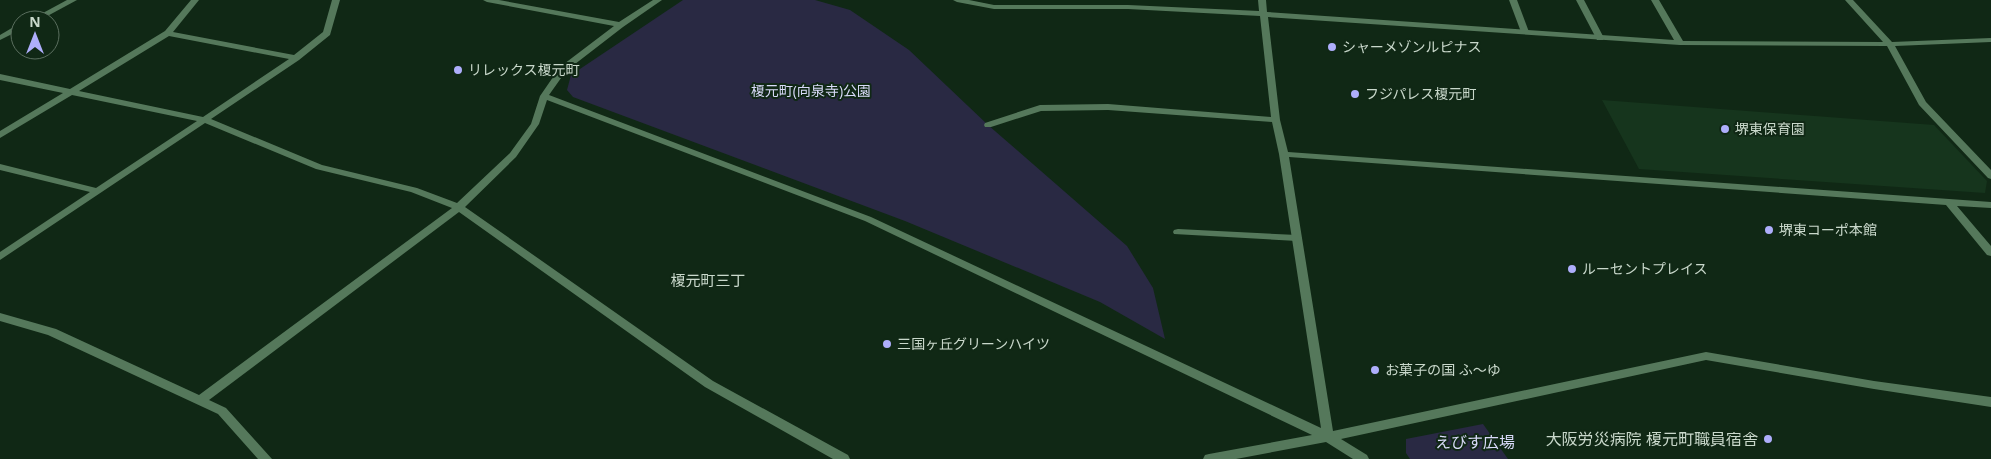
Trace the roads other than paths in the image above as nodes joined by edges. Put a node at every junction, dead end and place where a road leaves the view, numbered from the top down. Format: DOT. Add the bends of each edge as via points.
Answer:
graph roads {
  1 [pos="73,0"];
  2 [pos="195,0"];
  3 [pos="336,0"];
  4 [pos="487,0"];
  5 [pos="658,0"];
  6 [pos="957,0"];
  7 [pos="1262,0"];
  8 [pos="1513,0"];
  9 [pos="1580,0"];
  10 [pos="1655,0"];
  11 [pos="1849,0"];
  12 [pos="54,10"];
  13 [pos="1264,14"];
  14 [pos="620,25"];
  15 [pos="168,32"];
  16 [pos="1525,32"];
  17 [pos="1600,38"];
  18 [pos="1991,40"];
  19 [pos="1680,43"];
  20 [pos="1890,44"];
  21 [pos="296,58"];
  22 [pos="0,77"];
  23 [pos="72,93"];
  24 [pos="544,96"];
  25 [pos="206,120"];
  26 [pos="1276,120"];
  27 [pos="988,125"];
  28 [pos="0,135"];
  29 [pos="1284,154"];
  30 [pos="0,167"];
  31 [pos="1991,176"];
  32 [pos="97,191"];
  33 [pos="1950,203"];
  34 [pos="1991,205"];
  35 [pos="459,207"];
  36 [pos="1178,232"];
  37 [pos="1297,238"];
  38 [pos="1991,253"];
  39 [pos="0,258"];
  40 [pos="0,317"];
  41 [pos="199,401"];
  42 [pos="1991,402"];
  43 [pos="1328,437"];
  44 [pos="266,459"];
  45 [pos="844,459"];
  46 [pos="1209,459"];
  47 [pos="1363,459"];
  1 -- 12 [label="street"];
  2 -- 15 [label="street"];
  3 -- 21 [label="street" via="327,33"];
  4 -- 14 [label="street"];
  5 -- 14 [label="street"];
  6 -- 13 [label="street" via="994,7 1128,7"];
  7 -- 13 [label="street"];
  8 -- 16 [label="street"];
  9 -- 17 [label="street"];
  10 -- 19 [label="street"];
  11 -- 20 [label="street"];
  13 -- 16 [label="street"];
  13 -- 26 [label="street"];
  14 -- 24 [label="street" via="563,69"];
  15 -- 21 [label="street"];
  15 -- 23 [label="street"];
  16 -- 17 [label="street"];
  17 -- 19 [label="street"];
  18 -- 20 [label="street"];
  19 -- 20 [label="street"];
  20 -- 31 [label="street" via="1922,102"];
  21 -- 25 [label="street"];
  22 -- 23 [label="street"];
  23 -- 25 [label="street"];
  23 -- 28 [label="street"];
  24 -- 35 [label="street" via="535,124 513,155"];
  24 -- 43 [label="street" via="868,219"];
  25 -- 32 [label="street"];
  25 -- 35 [label="street" via="319,166 414,190"];
  26 -- 27 [label="street" via="1108,107 1040,108"];
  26 -- 29 [label="street"];
  29 -- 33 [label="street"];
  29 -- 37 [label="street"];
  30 -- 32 [label="street"];
  32 -- 39 [label="street"];
  33 -- 34 [label="street"];
  33 -- 38 [label="street"];
  35 -- 41 [label="street"];
  35 -- 45 [label="street" via="709,384"];
  36 -- 37 [label="street"];
  37 -- 43 [label="street"];
  40 -- 41 [label="street" via="52,332"];
  41 -- 44 [label="street" via="222,411"];
  42 -- 43 [label="street" via="1706,356"];
  43 -- 46 [label="street"];
  43 -- 47 [label="street"];
}
